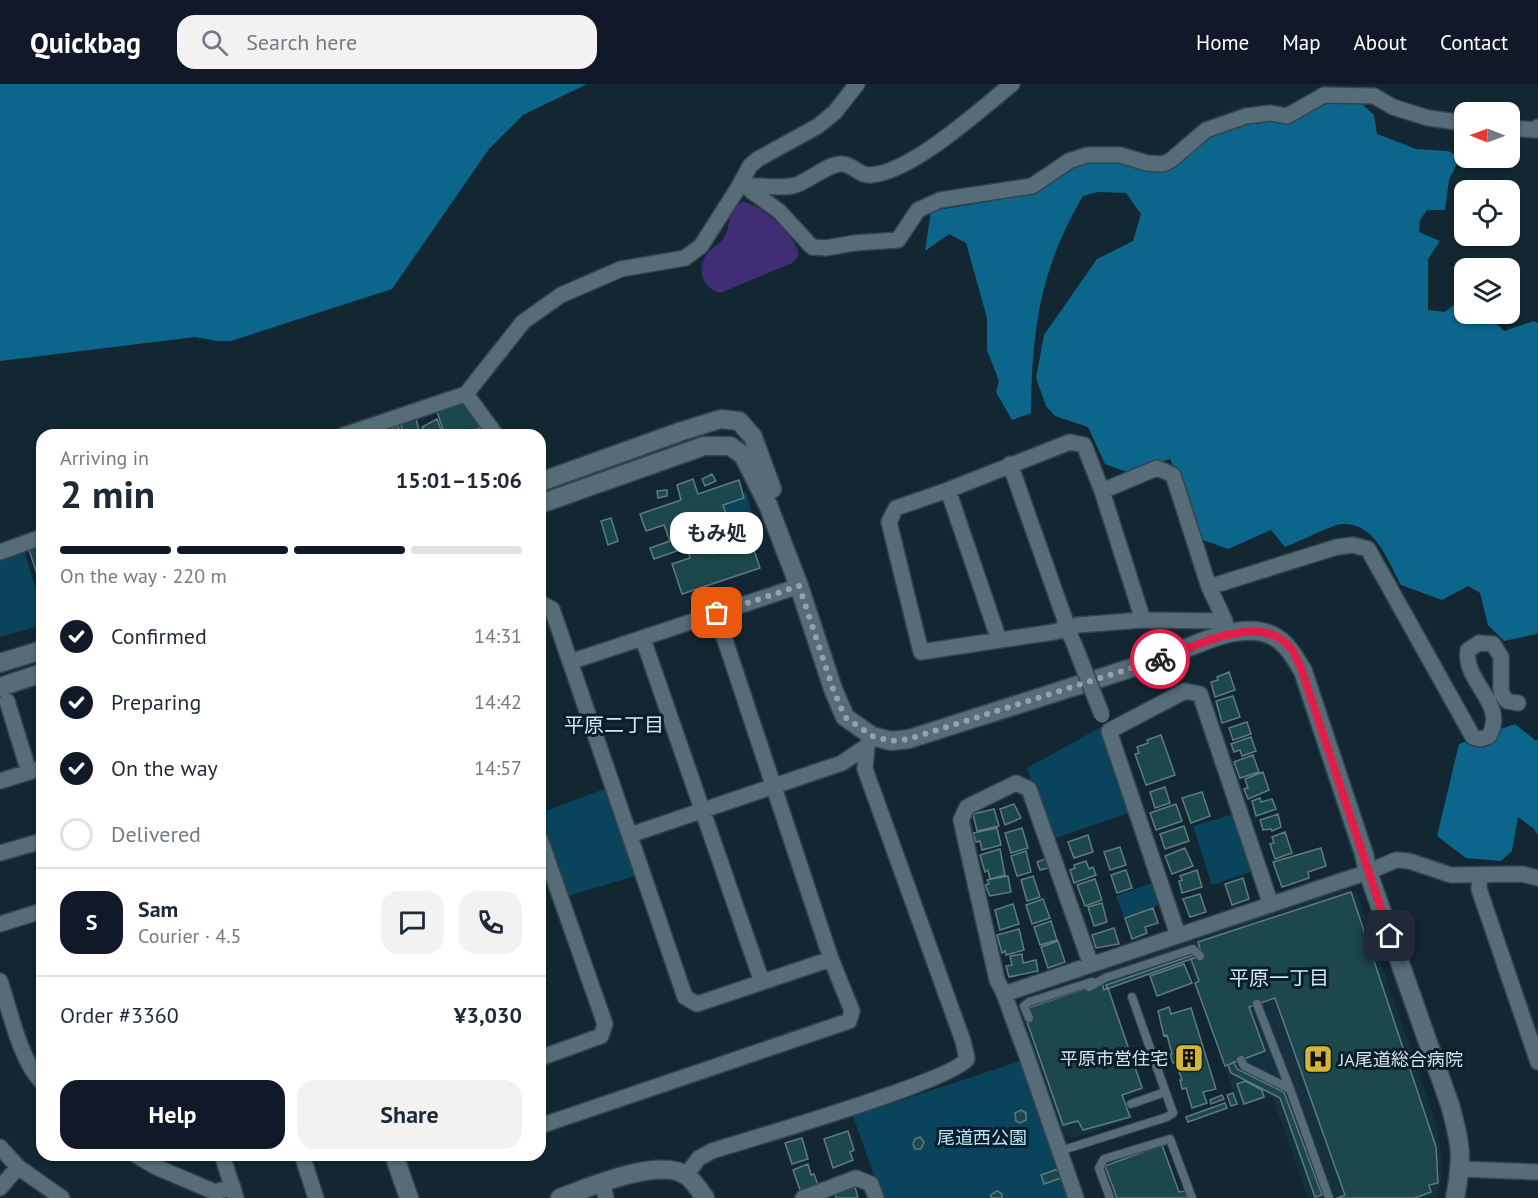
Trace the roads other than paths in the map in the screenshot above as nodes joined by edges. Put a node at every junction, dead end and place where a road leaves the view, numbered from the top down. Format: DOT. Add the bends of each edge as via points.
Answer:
graph roads {
  1 [pos="857,84"];
  2 [pos="1012,84"];
  3 [pos="1454,122"];
  4 [pos="1520,129"];
  5 [pos="1537,131"];
  6 [pos="743,186"];
  7 [pos="466,394"];
  8 [pos="362,429"];
  9 [pos="492,429"];
  10 [pos="609,458"];
  11 [pos="1010,464"];
  12 [pos="615,477"];
  13 [pos="546,480"];
  14 [pos="948,490"];
  15 [pos="1101,491"];
  16 [pos="546,502"];
  17 [pos="36,539"];
  18 [pos="0,552"];
  19 [pos="799,586"];
  20 [pos="1209,587"];
  21 [pos="546,606"];
  22 [pos="717,613"];
  23 [pos="1143,620"];
  24 [pos="1226,628"];
  25 [pos="1070,635"];
  26 [pos="643,639"];
  27 [pos="999,640"];
  28 [pos="36,652"];
  29 [pos="570,662"];
  30 [pos="0,663"];
  31 [pos="36,676"];
  32 [pos="3,694"];
  33 [pos="1518,703"];
  34 [pos="1109,731"];
  35 [pos="870,741"];
  36 [pos="36,770"];
  37 [pos="0,781"];
  38 [pos="774,785"];
  39 [pos="703,811"];
  40 [pos="630,835"];
  41 [pos="36,843"];
  42 [pos="0,853"];
  43 [pos="546,869"];
  44 [pos="1368,872"];
  45 [pos="1480,876"];
  46 [pos="1538,878"];
  47 [pos="1271,905"];
  48 [pos="36,913"];
  49 [pos="0,924"];
  50 [pos="1178,935"];
  51 [pos="1200,956"];
  52 [pos="831,959"];
  53 [pos="1091,965"];
  54 [pos="1105,978"];
  55 [pos="0,981"];
  56 [pos="762,982"];
  57 [pos="1089,987"];
  58 [pos="1004,994"];
  59 [pos="1132,997"];
  60 [pos="1257,1004"];
  61 [pos="1029,1018"];
  62 [pos="546,1056"];
  63 [pos="1241,1060"];
  64 [pos="1538,1062"];
  65 [pos="36,1076"];
  66 [pos="1290,1089"];
  67 [pos="1165,1092"];
  68 [pos="1131,1104"];
  69 [pos="546,1124"];
  70 [pos="0,1147"];
  71 [pos="1060,1151"];
  72 [pos="146,1161"];
  73 [pos="224,1161"];
  74 [pos="304,1161"];
  75 [pos="396,1161"];
  76 [pos="18,1167"];
  77 [pos="1461,1168"];
  78 [pos="1538,1172"];
  79 [pos="686,1175"];
  80 [pos="0,1188"];
  81 [pos="604,1191"];
  82 [pos="234,1193"];
  83 [pos="62,1198"];
  84 [pos="316,1198"];
  85 [pos="408,1198"];
  86 [pos="560,1198"];
  87 [pos="705,1198"];
  88 [pos="803,1198"];
  89 [pos="876,1198"];
  90 [pos="1077,1198"];
  91 [pos="1110,1198"];
  92 [pos="1192,1198"];
  93 [pos="1329,1198"];
  94 [pos="1455,1198"];
  1 -- 6 [label="street" via="818,126 750,166"];
  2 -- 6 [label="street" via="945,138 901,165 869,175 839,163 793,186"];
  3 -- 6 [label="street" via="1393,107 1374,96 1324,95 1287,116 1245,116 1206,130 1163,164 1119,155 1087,155 1069,161 1032,186 940,200 918,210 898,240 826,248 812,247 779,211"];
  4 -- 5 [label="street"];
  6 -- 7 [label="street" via="701,246 685,258 621,269 561,295 523,322"];
  7 -- 8 [label="street"];
  7 -- 9 [label="street"];
  10 -- 12 [label="street"];
  10 -- 13 [label="street"];
  10 -- 19 [label="street" via="721,419 739,421 753,437 789,535"];
  11 -- 14 [label="street"];
  11 -- 15 [label="street" via="1070,442 1084,445"];
  11 -- 25 [label="street"];
  12 -- 16 [label="street"];
  12 -- 19 [label="street" via="704,446 730,446 743,455 768,505"];
  14 -- 27 [label="street"];
  14 -- 27 [label="street" via="896,508 889,522 921,652"];
  15 -- 20 [label="street" via="1157,468 1173,475"];
  15 -- 23 [label="street"];
  17 -- 18 [label="street"];
  19 -- 22 [label="street"];
  19 -- 35 [label="street" via="845,717"];
  20 -- 24 [label="street"];
  20 -- 33 [label="street" via="1338,547 1368,549 1473,737 1489,736 1495,715 1466,662 1468,651 1479,643 1493,644 1501,657 1501,693 1507,701"];
  21 -- 29 [label="street" via="552,609"];
  22 -- 26 [label="street"];
  22 -- 38 [label="street"];
  23 -- 24 [label="street"];
  23 -- 25 [label="street"];
  24 -- 35 [label="street" via="1164,658 909,739"];
  24 -- 44 [label="street" via="1263,632 1291,649 1302,671"];
  25 -- 27 [label="street"];
  25 -- 34 [label="street, bridge"];
  26 -- 29 [label="street"];
  26 -- 39 [label="street"];
  28 -- 30 [label="street"];
  29 -- 40 [label="street"];
  31 -- 32 [label="street"];
  32 -- 36 [label="street"];
  34 -- 47 [label="street" via="1185,691 1200,694"];
  34 -- 50 [label="street"];
  35 -- 38 [label="street" via="842,763"];
  35 -- 79 [label="street" via="865,769 963,1041 966,1059 963,1065 931,1079 712,1151 699,1158"];
  36 -- 37 [label="street"];
  38 -- 39 [label="street"];
  38 -- 52 [label="street"];
  39 -- 40 [label="street"];
  39 -- 56 [label="street"];
  40 -- 56 [label="street" via="685,997 697,1004"];
  41 -- 42 [label="street"];
  43 -- 62 [label="street" via="605,1024 601,1036"];
  44 -- 45 [label="street" via="1396,860 1451,875"];
  44 -- 47 [label="street"];
  44 -- 77 [label="street" via="1450,1105 1460,1144"];
  45 -- 46 [label="street" via="1522,874"];
  45 -- 64 [label="street" via="1479,889"];
  47 -- 50 [label="street"];
  48 -- 49 [label="street"];
  50 -- 53 [label="street"];
  51 -- 54 [label="lane" via="1193,949"];
  52 -- 56 [label="street"];
  52 -- 69 [label="street" via="852,1011 849,1022"];
  53 -- 58 [label="street"];
  53 -- 58 [label="street" via="1029,789 1016,783 967,807 961,820 997,981"];
  54 -- 57 [label="lane"];
  54 -- 61 [label="lane" via="1029,1002 1024,1006"];
  55 -- 65 [label="street" via="27,1062"];
  58 -- 71 [label="street"];
  59 -- 67 [label="lane"];
  60 -- 66 [label="lane"];
  63 -- 66 [label="lane" via="1244,1066"];
  66 -- 93 [label="lane"];
  67 -- 68 [label="lane"];
  67 -- 71 [label="lane" via="1173,1113 1167,1117"];
  70 -- 76 [label="street"];
  71 -- 90 [label="street"];
  72 -- 82 [label="street" via="215,1192"];
  73 -- 82 [label="street"];
  74 -- 84 [label="street"];
  75 -- 85 [label="street"];
  76 -- 80 [label="street"];
  76 -- 83 [label="street"];
  77 -- 78 [label="street"];
  77 -- 94 [label="street"];
  79 -- 81 [label="street" via="674,1171 636,1172"];
  79 -- 87 [label="street"];
  81 -- 86 [label="street"];
  88 -- 89 [label="street" via="856,1178 871,1184"];
  91 -- 92 [label="lane" via="1099,1168 1104,1159 1170,1139"];
}
